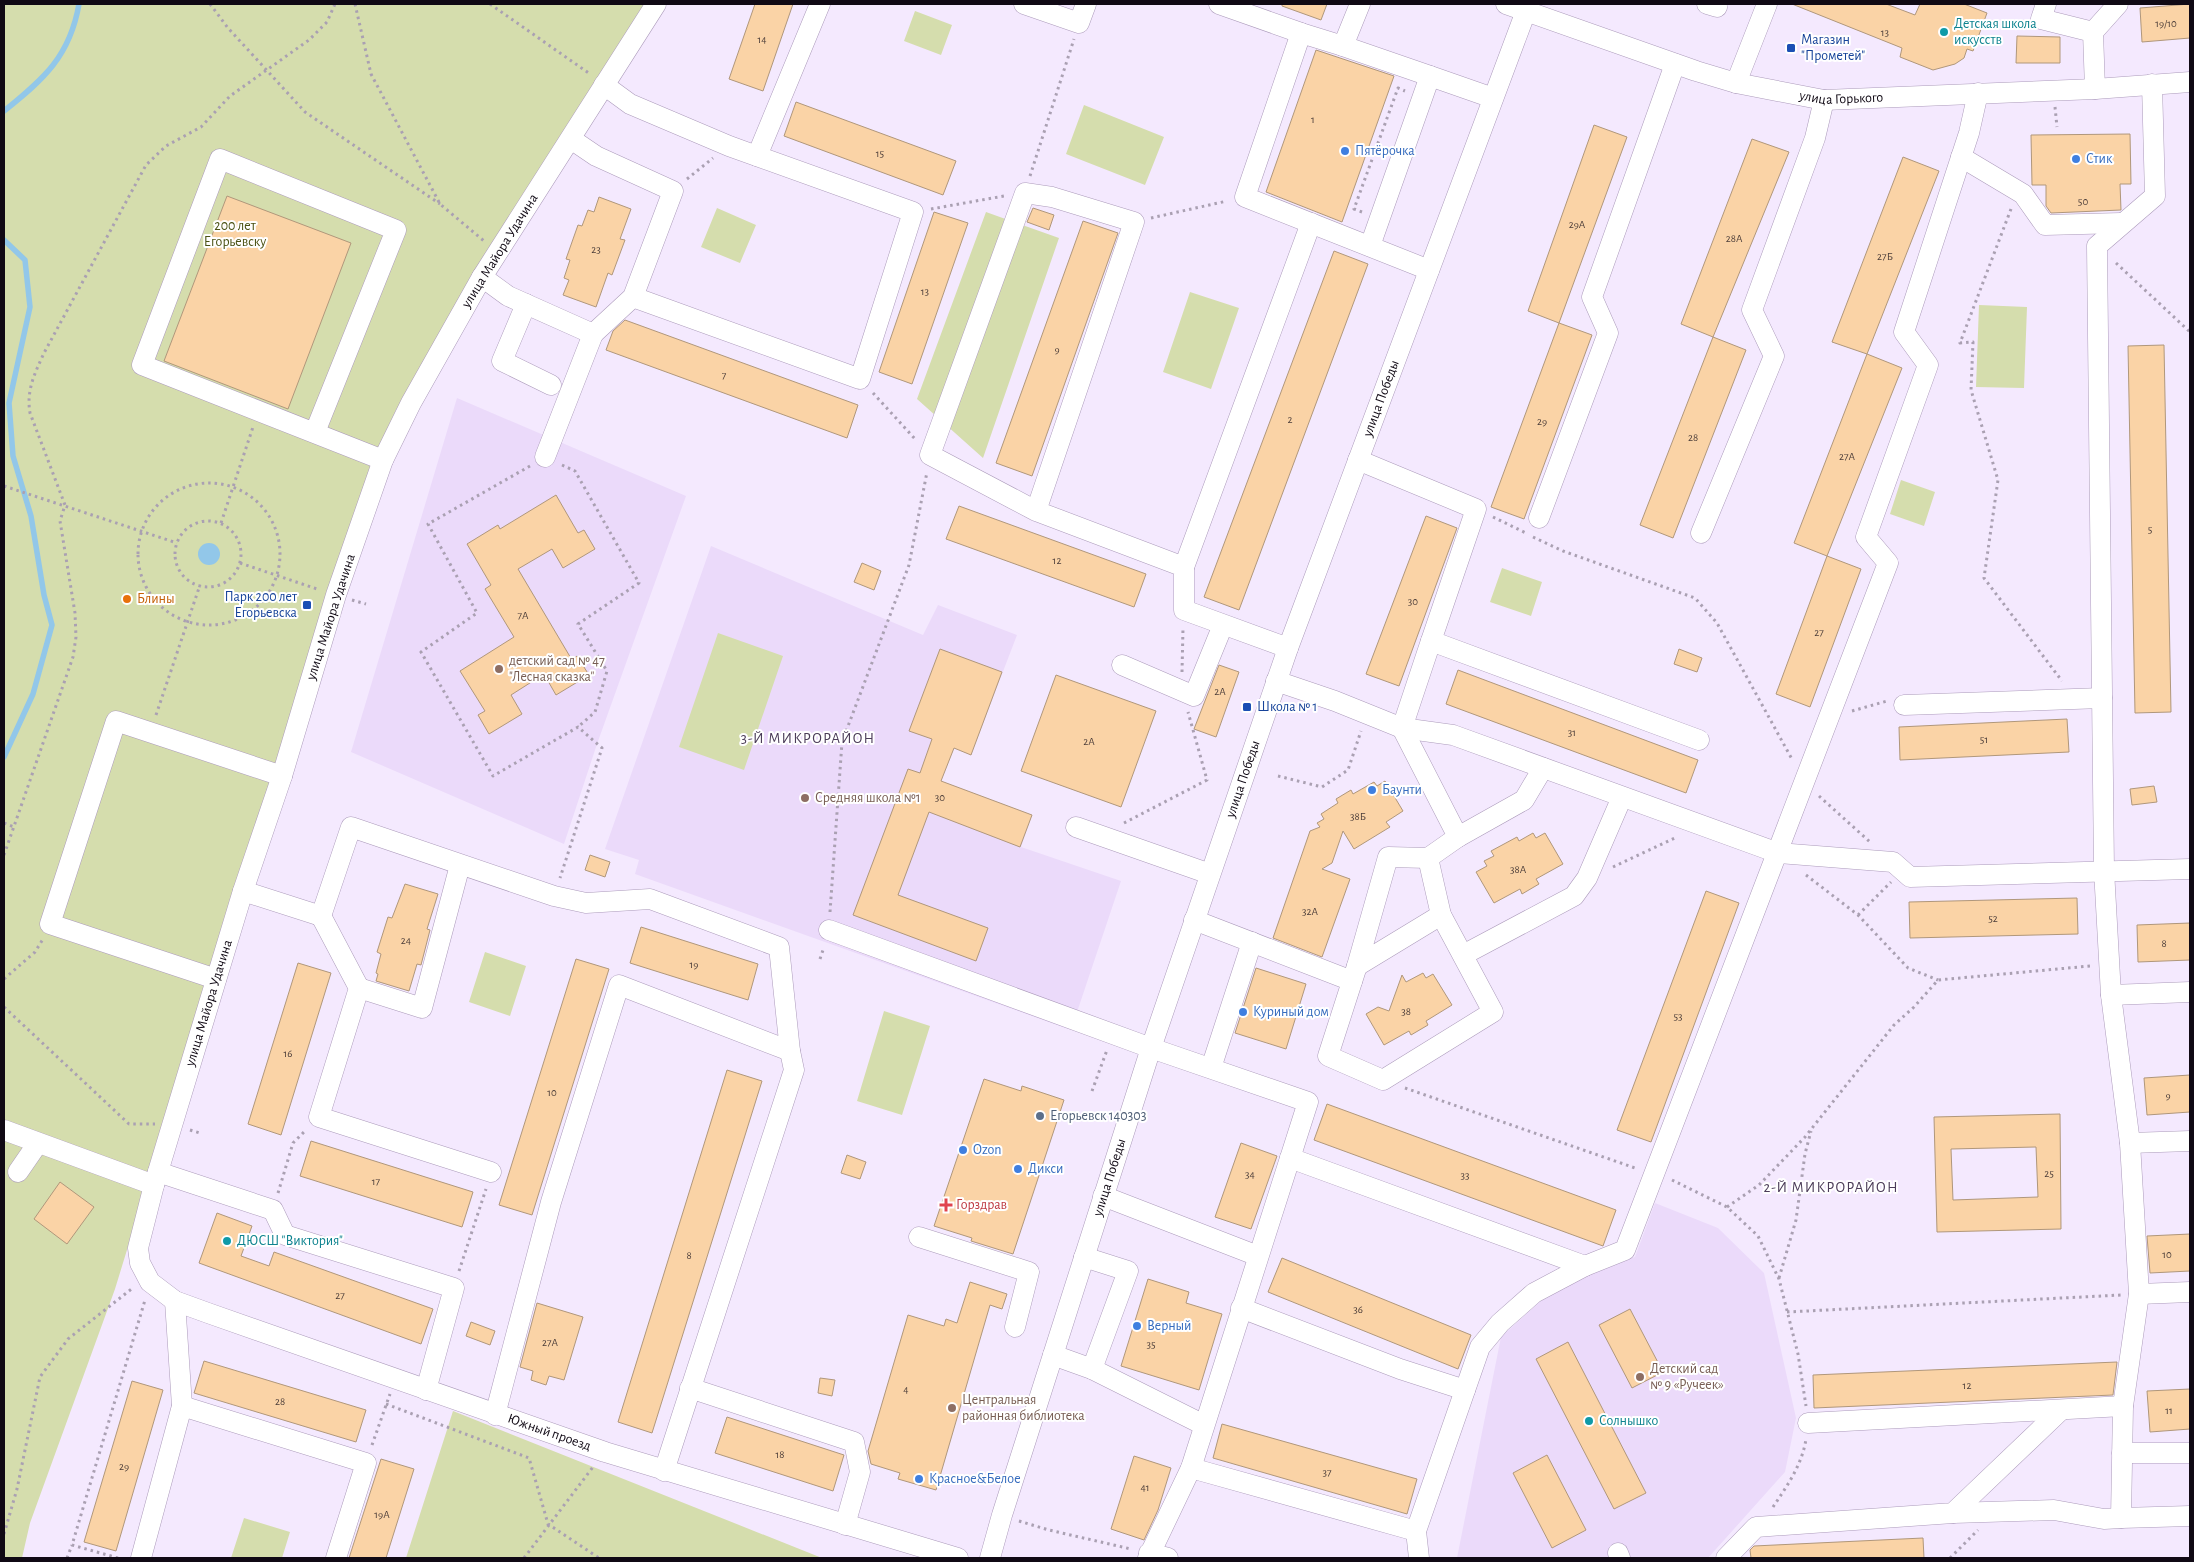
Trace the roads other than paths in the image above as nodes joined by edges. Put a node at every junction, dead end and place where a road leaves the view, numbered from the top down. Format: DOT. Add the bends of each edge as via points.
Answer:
graph roads {
  1 [pos="656,4"];
  2 [pos="820,4"];
  3 [pos="1024,4"];
  4 [pos="1086,4"];
  5 [pos="1219,4"];
  6 [pos="1360,4"];
  7 [pos="1506,4"];
  8 [pos="1767,4"];
  9 [pos="2046,4"];
  10 [pos="2118,4"];
  11 [pos="1526,11"];
  12 [pos="2093,32"];
  13 [pos="1301,33"];
  14 [pos="1343,46"];
  15 [pos="1675,64"];
  16 [pos="1430,76"];
  17 [pos="1736,82"];
  18 [pos="2190,82"];
  19 [pos="2152,84"];
  20 [pos="604,85"];
  21 [pos="2094,89"];
  22 [pos="1978,93"];
  23 [pos="1494,98"];
  24 [pos="1824,100"];
  25 [pos="571,139"];
  26 [pos="757,156"];
  27 [pos="1961,156"];
  28 [pos="1311,223"];
  29 [pos="2121,223"];
  30 [pos="1370,246"];
  31 [pos="1429,270"];
  32 [pos="482,277"];
  33 [pos="633,296"];
  34 [pos="526,304"];
  35 [pos="593,334"];
  36 [pos="551,385"];
  37 [pos="315,432"];
  38 [pos="545,458"];
  39 [pos="383,460"];
  40 [pos="1358,460"];
  41 [pos="1036,510"];
  42 [pos="1539,518"];
  43 [pos="1701,533"];
  44 [pos="1184,567"];
  45 [pos="1223,625"];
  46 [pos="1431,641"];
  47 [pos="1288,648"];
  48 [pos="1122,664"];
  49 [pos="1276,681"];
  50 [pos="2102,698"];
  51 [pos="1904,705"];
  52 [pos="1402,728"];
  53 [pos="1699,740"];
  54 [pos="1543,768"];
  55 [pos="282,776"];
  56 [pos="1622,797"];
  57 [pos="1076,827"];
  58 [pos="1458,837"];
  59 [pos="1778,853"];
  60 [pos="1428,858"];
  61 [pos="460,865"];
  62 [pos="2190,869"];
  63 [pos="2104,870"];
  64 [pos="1210,874"];
  65 [pos="243,891"];
  66 [pos="1441,915"];
  67 [pos="321,916"];
  68 [pos="1194,920"];
  69 [pos="829,930"];
  70 [pos="1252,942"];
  71 [pos="1463,955"];
  72 [pos="1355,974"];
  73 [pos="216,979"];
  74 [pos="359,988"];
  75 [pos="2190,992"];
  76 [pos="2111,994"];
  77 [pos="1150,1048"];
  78 [pos="790,1051"];
  79 [pos="1211,1068"];
  80 [pos="4,1130"];
  81 [pos="2190,1140"];
  82 [pos="38,1143"];
  83 [pos="2130,1143"];
  84 [pos="1290,1158"];
  85 [pos="18,1172"];
  86 [pos="491,1172"];
  87 [pos="156,1178"];
  88 [pos="1103,1196"];
  89 [pos="919,1237"];
  90 [pos="1258,1256"];
  91 [pos="1084,1257"];
  92 [pos="1585,1266"];
  93 [pos="147,1278"];
  94 [pos="2190,1292"];
  95 [pos="2139,1294"];
  96 [pos="175,1300"];
  97 [pos="1241,1308"];
  98 [pos="1016,1327"];
  99 [pos="1053,1355"];
  100 [pos="1092,1369"];
  101 [pos="690,1388"];
  102 [pos="426,1390"];
  103 [pos="1465,1390"];
  104 [pos="182,1406"];
  105 [pos="2123,1406"];
  106 [pos="2061,1410"];
  107 [pos="495,1415"];
  108 [pos="1808,1423"];
  109 [pos="1204,1425"];
  110 [pos="2190,1452"];
  111 [pos="2122,1453"];
  112 [pos="1191,1468"];
  113 [pos="664,1472"];
  114 [pos="1953,1513"];
  115 [pos="2190,1516"];
  116 [pos="2121,1518"];
  117 [pos="845,1525"];
  118 [pos="1416,1531"];
  119 [pos="1148,1556"];
  120 [pos="141,1558"];
  121 [pos="336,1558"];
  122 [pos="958,1558"];
  123 [pos="990,1558"];
  124 [pos="1168,1558"];
  125 [pos="1419,1558"];
  126 [pos="1726,1558"];
  1 -- 20 [label="street, улица Майора Удачина"];
  2 -- 26 [label="street"];
  3 -- 4 [label="street" via="1079,23"];
  5 -- 13 [label="street"];
  6 -- 14 [label="street"];
  7 -- 11 [label="street, улица Горького"];
  8 -- 17 [label="street"];
  9 -- 12 [label="street" via="2041,19"];
  10 -- 12 [label="street"];
  11 -- 15 [label="street, улица Горького"];
  11 -- 23 [label="street, улица Победы"];
  12 -- 21 [label="street"];
  13 -- 14 [label="street"];
  13 -- 28 [label="street" via="1245,197"];
  14 -- 16 [label="street"];
  15 -- 17 [label="street, улица Горького"];
  15 -- 42 [label="street" via="1592,297 1608,334"];
  16 -- 23 [label="street"];
  16 -- 30 [label="street"];
  17 -- 24 [label="street, улица Горького"];
  18 -- 19 [label="street, улица Горького"];
  19 -- 21 [label="street, улица Горького"];
  19 -- 29 [label="street" via="2155,196"];
  20 -- 25 [label="street, улица Майора Удачина"];
  20 -- 26 [label="street" via="630,104"];
  21 -- 22 [label="street, улица Горького"];
  22 -- 24 [label="street, улица Горького"];
  22 -- 27 [label="street"];
  23 -- 31 [label="street, улица Победы"];
  24 -- 43 [label="street" via="1815,138 1752,310 1774,356"];
  25 -- 32 [label="street, улица Майора Удачина"];
  25 -- 33 [label="street" via="596,156 673,191"];
  26 -- 33 [label="street" via="913,212 860,379"];
  27 -- 29 [label="street" via="2023,194 2045,225"];
  27 -- 59 [label="street" via="1904,332 1928,365 1866,537 1888,563"];
  28 -- 30 [label="street"];
  28 -- 44 [label="street"];
  29 -- 50 [label="street" via="2097,246"];
  30 -- 31 [label="street"];
  31 -- 40 [label="street, улица Победы"];
  32 -- 34 [label="street" via="508,296"];
  32 -- 39 [label="street, улица Майора Удачина"];
  33 -- 35 [label="street"];
  34 -- 35 [label="street"];
  34 -- 36 [label="street" via="502,361"];
  35 -- 38 [label="street"];
  37 -- 37 [label="street" via="396,230 220,159 142,365"];
  37 -- 39 [label="street"];
  39 -- 55 [label="street, улица Майора Удачина" via="336,595"];
  40 -- 46 [label="street" via="1476,509"];
  40 -- 47 [label="street, улица Победы"];
  41 -- 41 [label="street" via="1134,222 1052,197 1025,193 930,455"];
  41 -- 44 [label="street"];
  44 -- 45 [label="street" via="1184,610"];
  45 -- 47 [label="street"];
  45 -- 48 [label="street" via="1194,696"];
  46 -- 52 [label="street"];
  46 -- 53 [label="street"];
  47 -- 49 [label="street, улица Победы"];
  49 -- 52 [label="street"];
  49 -- 64 [label="street, улица Победы"];
  50 -- 51 [label="street"];
  50 -- 63 [label="street"];
  52 -- 54 [label="street" via="1453,735"];
  52 -- 58 [label="street"];
  54 -- 56 [label="street"];
  54 -- 58 [label="street" via="1524,800"];
  55 -- 65 [label="street, улица Майора Удачина"];
  55 -- 73 [label="street" via="116,721 50,924"];
  56 -- 59 [label="street"];
  56 -- 71 [label="street" via="1587,878 1574,896"];
  57 -- 64 [label="street"];
  58 -- 60 [label="street"];
  59 -- 63 [label="street" via="1893,862 1910,877"];
  59 -- 92 [label="street" via="1626,1250"];
  60 -- 66 [label="street"];
  60 -- 72 [label="street" via="1388,857"];
  61 -- 67 [label="street" via="350,827"];
  61 -- 74 [label="street" via="422,1008"];
  61 -- 78 [label="street" via="554,896 586,903 650,899 779,947"];
  62 -- 63 [label="street"];
  63 -- 76 [label="street"];
  64 -- 68 [label="street, улица Победы"];
  65 -- 67 [label="street"];
  65 -- 73 [label="street, улица Майора Удачина"];
  66 -- 71 [label="street"];
  66 -- 72 [label="street"];
  67 -- 74 [label="street"];
  68 -- 70 [label="street"];
  68 -- 77 [label="street, улица Победы"];
  69 -- 77 [label="street"];
  70 -- 72 [label="street"];
  70 -- 79 [label="street"];
  71 -- 72 [label="street" via="1492,1012 1383,1080 1328,1056"];
  73 -- 87 [label="street, улица Майора Удачина"];
  74 -- 86 [label="street" via="319,1117"];
  75 -- 76 [label="street"];
  76 -- 83 [label="street"];
  77 -- 79 [label="street"];
  77 -- 88 [label="street, улица Победы"];
  78 -- 101 [label="street" via="794,1070"];
  78 -- 107 [label="street" via="619,985 551,1202"];
  79 -- 84 [label="street" via="1308,1102"];
  80 -- 82 [label="street"];
  81 -- 83 [label="street"];
  82 -- 85 [label="street"];
  82 -- 87 [label="street"];
  83 -- 95 [label="street"];
  84 -- 90 [label="street"];
  84 -- 92 [label="street"];
  87 -- 93 [label="street, улица Майора Удачина" via="138,1248"];
  87 -- 102 [label="street" via="273,1210 285,1235 454,1288"];
  88 -- 90 [label="street"];
  88 -- 91 [label="street, улица Победы"];
  89 -- 98 [label="street" via="1029,1272"];
  90 -- 97 [label="street"];
  91 -- 99 [label="street, улица Победы"];
  91 -- 100 [label="street" via="1128,1271"];
  92 -- 103 [label="street" via="1534,1293 1500,1323 1480,1348"];
  93 -- 96 [label="street, Южный проезд"];
  94 -- 95 [label="street"];
  95 -- 105 [label="street"];
  96 -- 102 [label="street, Южный проезд"];
  96 -- 104 [label="street"];
  97 -- 103 [label="street" via="1400,1369"];
  97 -- 109 [label="street"];
  99 -- 100 [label="street"];
  99 -- 123 [label="street, улица Победы"];
  100 -- 109 [label="street"];
  101 -- 113 [label="street"];
  101 -- 117 [label="street" via="854,1442 860,1472"];
  102 -- 107 [label="street, Южный проезд"];
  103 -- 118 [label="street"];
  104 -- 120 [label="street"];
  104 -- 121 [label="street" via="366,1463"];
  105 -- 106 [label="street"];
  105 -- 111 [label="street"];
  106 -- 108 [label="street"];
  106 -- 114 [label="street"];
  107 -- 113 [label="street, Южный проезд"];
  109 -- 112 [label="street"];
  110 -- 111 [label="street"];
  111 -- 116 [label="street"];
  112 -- 118 [label="street"];
  112 -- 119 [label="street"];
  113 -- 117 [label="street, Южный проезд"];
  114 -- 116 [label="street" via="2054,1510 2104,1519"];
  114 -- 126 [label="street" via="1756,1527"];
  115 -- 116 [label="street"];
  117 -- 122 [label="street, Южный проезд"];
  118 -- 125 [label="street"];
  119 -- 124 [label="street"];
}
